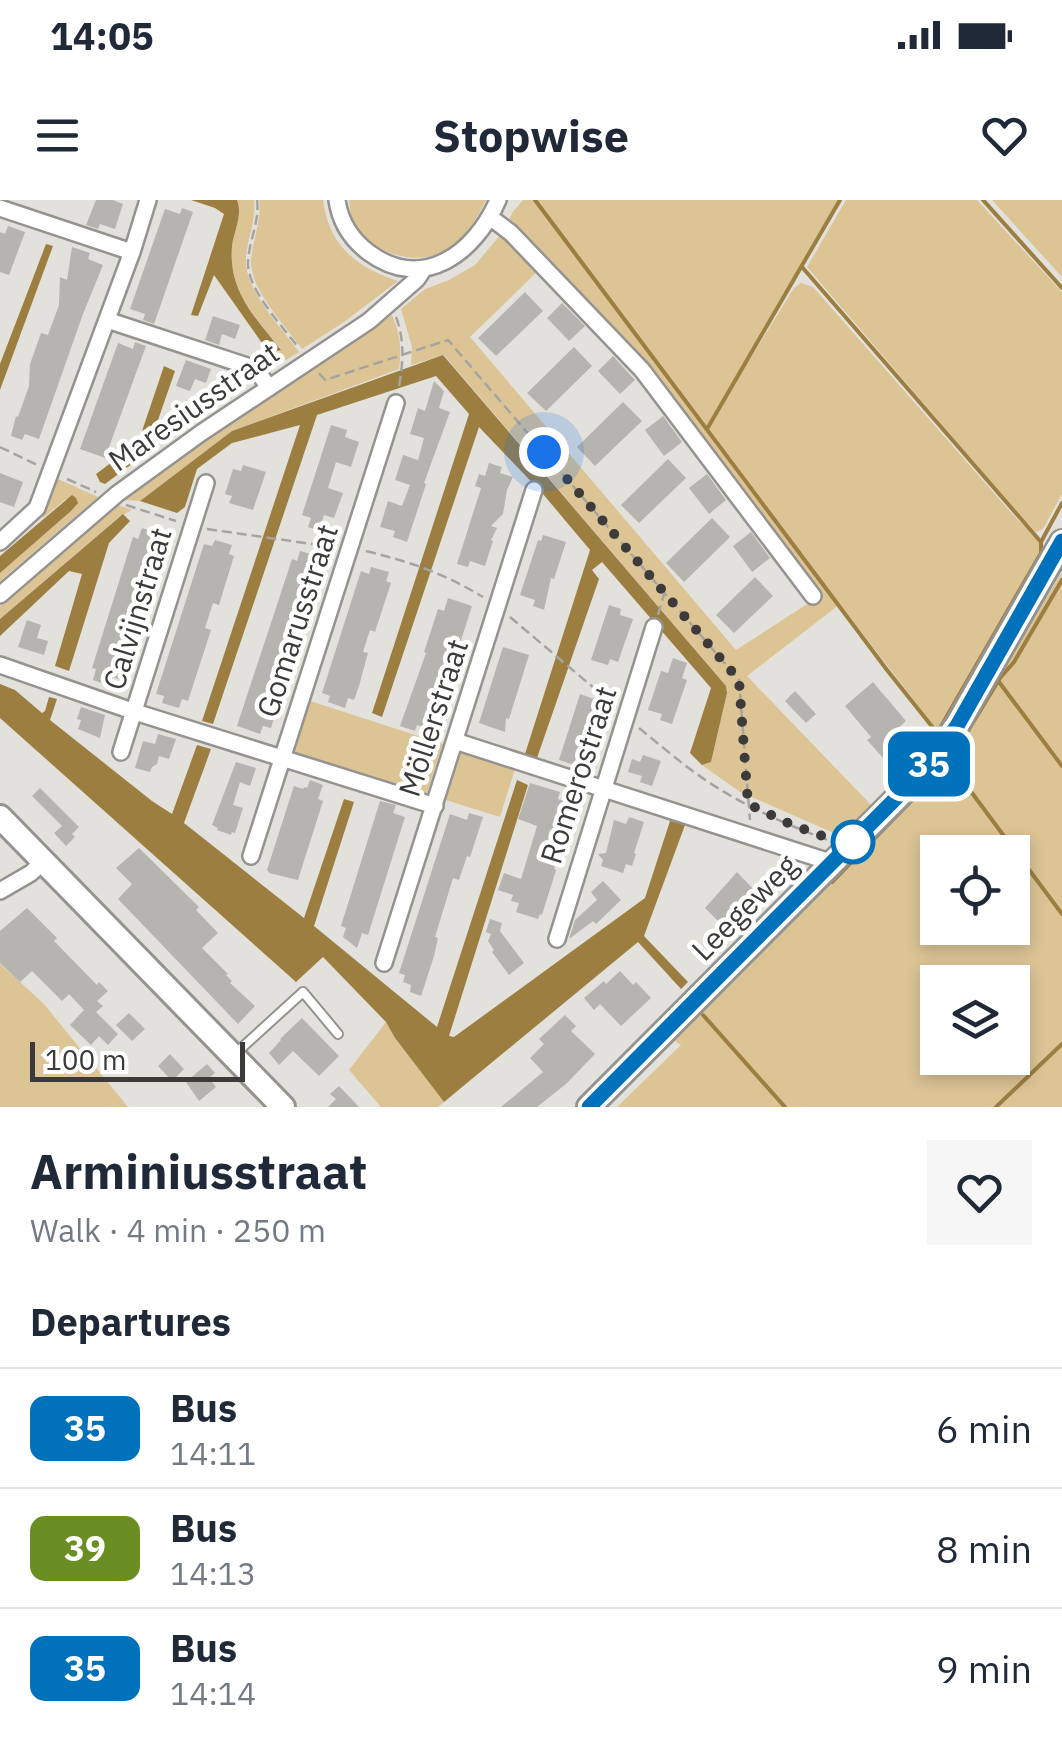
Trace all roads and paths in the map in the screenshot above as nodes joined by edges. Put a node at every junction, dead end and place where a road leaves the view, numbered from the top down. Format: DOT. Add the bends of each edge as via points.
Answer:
graph roads {
  1 [pos="148,200"];
  2 [pos="257,200"];
  3 [pos="336,200"];
  4 [pos="498,200"];
  5 [pos="0,208"];
  6 [pos="490,218"];
  7 [pos="132,252"];
  8 [pos="423,270"];
  9 [pos="392,303"];
  10 [pos="107,320"];
  11 [pos="404,356"];
  12 [pos="308,362"];
  13 [pos="269,388"];
  14 [pos="396,403"];
  15 [pos="544,452"];
  16 [pos="206,483"];
  17 [pos="534,490"];
  18 [pos="260,538"];
  19 [pos="284,541"];
  20 [pos="0,542"];
  21 [pos="1062,542"];
  22 [pos="416,564"];
  23 [pos="437,572"];
  24 [pos="664,592"];
  25 [pos="0,595"];
  26 [pos="813,596"];
  27 [pos="654,627"];
  28 [pos="552,651"];
  29 [pos="0,665"];
  30 [pos="135,712"];
  31 [pos="627,717"];
  32 [pos="454,741"];
  33 [pos="121,752"];
  34 [pos="283,757"];
  35 [pos="603,789"];
  36 [pos="748,804"];
  37 [pos="435,806"];
  38 [pos="0,817"];
  39 [pos="751,837"];
  40 [pos="841,854"];
  41 [pos="251,856"];
  42 [pos="44,860"];
  43 [pos="0,891"];
  44 [pos="556,939"];
  45 [pos="384,962"];
  46 [pos="338,1034"];
  47 [pos="233,1056"];
  48 [pos="282,1107"];
  49 [pos="589,1107"];
  1 -- 7 [label="street"];
  2 -- 12 [label="path" via="249,273"];
  3 -- 8 [label="street" via="362,247 392,265"];
  4 -- 6 [label="street, Maresiusstraat"];
  5 -- 7 [label="street"];
  6 -- 8 [label="street, Maresiusstraat" via="463,250"];
  6 -- 26 [label="street" via="642,370"];
  7 -- 10 [label="street"];
  8 -- 9 [label="street, Maresiusstraat"];
  9 -- 11 [label="path"];
  9 -- 12 [label="street, Maresiusstraat"];
  10 -- 13 [label="street" via="256,370"];
  10 -- 20 [label="street" via="38,508"];
  11 -- 12 [label="path" via="325,380"];
  11 -- 14 [label="path"];
  11 -- 15 [label="path" via="448,340"];
  12 -- 13 [label="street, Maresiusstraat"];
  13 -- 25 [label="street, Maresiusstraat" via="118,494"];
  14 -- 34 [label="street, Gomarusstraat"];
  15 -- 17 [label="path"];
  15 -- 24 [label="path"];
  16 -- 30 [label="street, Calvijnstraat"];
  17 -- 32 [label="street, Möllerstraat"];
  18 -- 19 [label="path"];
  21 -- 40 [label="main road, Leegeweg" via="946,741"];
  22 -- 23 [label="path"];
  24 -- 27 [label="path"];
  24 -- 36 [label="path" via="739,680"];
  27 -- 31 [label="street, Romerostraat"];
  28 -- 31 [label="path"];
  29 -- 30 [label="street"];
  30 -- 33 [label="street, Calvijnstraat"];
  30 -- 34 [label="street"];
  31 -- 35 [label="street, Romerostraat"];
  31 -- 36 [label="path" via="684,765"];
  32 -- 35 [label="street"];
  32 -- 37 [label="street, Möllerstraat"];
  34 -- 37 [label="street"];
  34 -- 41 [label="street, Gomarusstraat"];
  35 -- 39 [label="street"];
  35 -- 44 [label="street, Romerostraat"];
  36 -- 39 [label="path"];
  36 -- 40 [label="path"];
  37 -- 45 [label="street, Möllerstraat"];
  38 -- 42 [label="main road"];
  39 -- 40 [label="street"];
  40 -- 49 [label="main road, Leegeweg"];
  42 -- 43 [label="street"];
  42 -- 47 [label="main road"];
  46 -- 47 [label="lane" via="303,992"];
  47 -- 48 [label="main road"];
}
